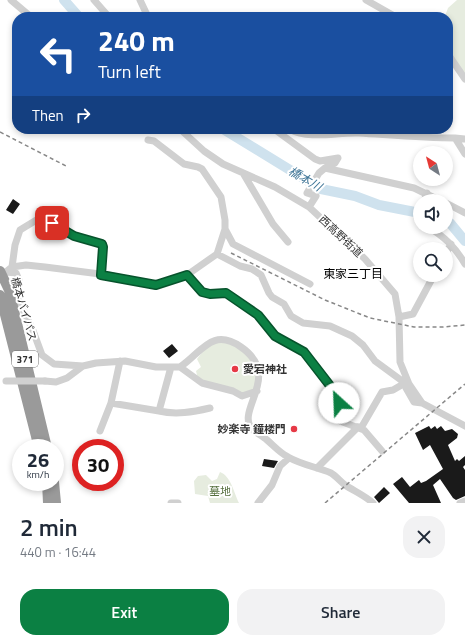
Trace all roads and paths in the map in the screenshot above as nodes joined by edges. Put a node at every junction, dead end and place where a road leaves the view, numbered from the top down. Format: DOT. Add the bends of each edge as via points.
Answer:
graph roads {
  1 [pos="11,0"];
  2 [pos="94,0"];
  3 [pos="140,0"];
  4 [pos="366,0"];
  5 [pos="25,12"];
  6 [pos="105,12"];
  7 [pos="146,12"];
  8 [pos="387,12"];
  9 [pos="453,61"];
  10 [pos="465,78"];
  11 [pos="185,134"];
  12 [pos="281,134"];
  13 [pos="370,134"];
  14 [pos="455,138"];
  15 [pos="465,139"];
  16 [pos="148,140"];
  17 [pos="465,154"];
  18 [pos="322,171"];
  19 [pos="243,173"];
  20 [pos="427,193"];
  21 [pos="309,207"];
  22 [pos="453,207"];
  23 [pos="465,213"];
  24 [pos="225,229"];
  25 [pos="440,234"];
  26 [pos="288,242"];
  27 [pos="449,242"];
  28 [pos="453,247"];
  29 [pos="217,254"];
  30 [pos="465,264"];
  31 [pos="4,270"];
  32 [pos="101,275"];
  33 [pos="187,275"];
  34 [pos="430,282"];
  35 [pos="310,284"];
  36 [pos="0,295"];
  37 [pos="399,317"];
  38 [pos="120,362"];
  39 [pos="83,366"];
  40 [pos="171,367"];
  41 [pos="180,368"];
  42 [pos="3,382"];
  43 [pos="407,383"];
  44 [pos="257,391"];
  45 [pos="111,403"];
  46 [pos="210,408"];
  47 [pos="158,411"];
  48 [pos="465,426"];
  49 [pos="360,427"];
  50 [pos="100,431"];
  51 [pos="37,439"];
  52 [pos="45,439"];
  53 [pos="382,451"];
  54 [pos="289,458"];
  55 [pos="317,468"];
  56 [pos="47,491"];
  57 [pos="55,491"];
  58 [pos="465,502"];
  59 [pos="48,503"];
  60 [pos="56,503"];
  61 [pos="171,503"];
  62 [pos="178,503"];
  63 [pos="258,503"];
  64 [pos="373,503"];
  65 [pos="460,503"];
  1 -- 5 [label="street"];
  2 -- 6 [label="street"];
  3 -- 7 [label="street"];
  4 -- 8 [label="street"];
  9 -- 10 [label="street"];
  11 -- 19 [label="street, 西高野街道" via="223,164"];
  12 -- 18 [label="street" via="315,159 320,161 338,158"];
  13 -- 14 [label="street"];
  14 -- 15 [label="street"];
  14 -- 17 [label="street"];
  16 -- 24 [label="street" via="154,141 184,164 198,166 202,170 221,197"];
  18 -- 20 [label="street" via="373,178"];
  18 -- 21 [label="street" via="308,193 316,196"];
  19 -- 21 [label="street, 西高野街道" via="275,187"];
  19 -- 26 [label="street" via="273,224"];
  21 -- 37 [label="street, 西高野街道" via="346,240 394,294"];
  22 -- 23 [label="street"];
  24 -- 29 [label="street"];
  24 -- 35 [label="street" via="233,244"];
  25 -- 27 [label="street"];
  28 -- 30 [label="street"];
  29 -- 33 [label="street"];
  29 -- 43 [label="street" via="261,275 269,293 284,304 291,316 303,323 330,326 352,336 363,345 375,361"];
  31 -- 32 [label="street" via="26,265"];
  31 -- 32 [label="street" via="20,230 44,216 66,232 102,244"];
  31 -- 39 [label="street" via="16,273 19,280 19,302 42,355 54,364"];
  31 -- 52 [label="highway, 橋本バイパス / 371"];
  32 -- 33 [label="street" via="156,285"];
  33 -- 49 [label="street" via="202,292 223,292 237,300 258,315 275,336 304,352 338,396 340,421"];
  34 -- 37 [label="street" via="413,314"];
  36 -- 51 [label="highway, 橋本バイパス / 371"];
  37 -- 43 [label="street, 西高野街道" via="400,362"];
  38 -- 39 [label="street"];
  38 -- 40 [label="street"];
  38 -- 45 [label="street"];
  39 -- 42 [label="street, bridge" via="67,378 56,382"];
  40 -- 41 [label="street"];
  40 -- 47 [label="street"];
  41 -- 44 [label="street" via="208,386 233,391 242,396"];
  41 -- 44 [label="street" via="211,342 220,339 230,340 253,357 260,378"];
  43 -- 48 [label="street, 西高野街道" via="422,403"];
  43 -- 49 [label="street" via="382,392"];
  44 -- 54 [label="street" via="249,418 251,427"];
  45 -- 47 [label="street"];
  45 -- 50 [label="street"];
  46 -- 47 [label="street" via="170,414"];
  49 -- 53 [label="street"];
  49 -- 55 [label="street"];
  54 -- 55 [label="street"];
  54 -- 63 [label="street" via="280,466 272,485"];
  55 -- 64 [label="street" via="333,474"];
  56 -- 59 [label="highway"];
  57 -- 60 [label="highway"];
  58 -- 65 [label="street"];
  61 -- 62 [label="street"];
}
